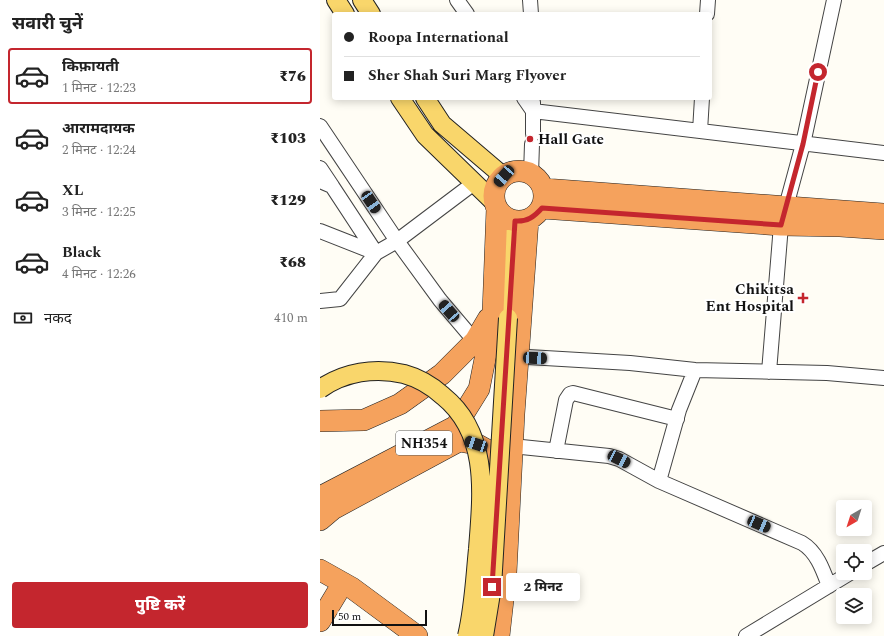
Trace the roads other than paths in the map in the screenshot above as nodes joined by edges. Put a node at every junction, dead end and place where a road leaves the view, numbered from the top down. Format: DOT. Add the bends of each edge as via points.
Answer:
graph roads {
  1 [pos="336,0"];
  2 [pos="362,0"];
  3 [pos="457,0"];
  4 [pos="530,0"];
  5 [pos="708,0"];
  6 [pos="834,0"];
  7 [pos="344,12"];
  8 [pos="370,12"];
  9 [pos="466,12"];
  10 [pos="531,12"];
  11 [pos="707,12"];
  12 [pos="401,100"];
  13 [pos="426,100"];
  14 [pos="702,100"];
  15 [pos="533,104"];
  16 [pos="320,126"];
  17 [pos="700,131"];
  18 [pos="803,144"];
  19 [pos="884,153"];
  20 [pos="320,168"];
  21 [pos="504,176"];
  22 [pos="474,183"];
  23 [pos="326,184"];
  24 [pos="532,202"];
  25 [pos="495,205"];
  26 [pos="884,214"];
  27 [pos="783,216"];
  28 [pos="884,229"];
  29 [pos="320,231"];
  30 [pos="397,240"];
  31 [pos="376,253"];
  32 [pos="320,301"];
  33 [pos="500,315"];
  34 [pos="481,347"];
  35 [pos="519,357"];
  36 [pos="695,370"];
  37 [pos="769,372"];
  38 [pos="884,378"];
  39 [pos="320,389"];
  40 [pos="677,419"];
  41 [pos="320,421"];
  42 [pos="556,450"];
  43 [pos="512,455"];
  44 [pos="659,481"];
  45 [pos="321,511"];
  46 [pos="884,553"];
  47 [pos="872,560"];
  48 [pos="320,570"];
  49 [pos="839,580"];
  50 [pos="343,583"];
  51 [pos="829,586"];
  52 [pos="320,621"];
  53 [pos="417,636"];
  54 [pos="467,636"];
  55 [pos="484,636"];
  56 [pos="499,636"];
  57 [pos="746,636"];
  1 -- 7 [label="main road"];
  2 -- 8 [label="main road"];
  3 -- 9 [label="street"];
  4 -- 10 [label="street"];
  5 -- 11 [label="street"];
  6 -- 18 [label="street"];
  12 -- 22 [label="main road" via="425,136"];
  13 -- 21 [label="main road" via="442,124"];
  14 -- 17 [label="street"];
  15 -- 17 [label="street"];
  15 -- 24 [label="street"];
  16 -- 30 [label="street"];
  17 -- 18 [label="street"];
  18 -- 19 [label="street"];
  18 -- 27 [label="street"];
  20 -- 23 [label="street"];
  21 -- 24 [label="highway" via="517,170"];
  21 -- 25 [label="highway, NH354" via="496,188"];
  22 -- 25 [label="main road"];
  22 -- 30 [label="street"];
  23 -- 31 [label="street"];
  24 -- 25 [label="highway" via="501,214"];
  24 -- 27 [label="highway"];
  24 -- 33 [label="main road"];
  24 -- 35 [label="highway"];
  25 -- 33 [label="highway, NH354"];
  26 -- 27 [label="highway"];
  27 -- 28 [label="highway" via="840,226"];
  27 -- 37 [label="street"];
  29 -- 31 [label="street"];
  30 -- 31 [label="street"];
  30 -- 34 [label="street" via="440,300"];
  31 -- 32 [label="street" via="340,299"];
  33 -- 34 [label="highway, NH354"];
  33 -- 55 [label="main road, bridge" via="492,587"];
  34 -- 35 [label="street"];
  34 -- 41 [label="highway" via="400,404 364,420"];
  34 -- 45 [label="highway, NH354" via="479,389 456,426"];
  35 -- 36 [label="street" via="630,363"];
  35 -- 43 [label="highway"];
  36 -- 37 [label="street"];
  36 -- 40 [label="street"];
  37 -- 38 [label="street" via="827,373"];
  39 -- 54 [label="main road, bridge" via="348,375 371,371 392,371 412,376 433,387 451,402 472,431 478,451 481,483 474,589"];
  40 -- 42 [label="street" via="573,393 566,400"];
  40 -- 44 [label="street"];
  42 -- 43 [label="street"];
  42 -- 44 [label="street" via="619,459"];
  43 -- 45 [label="highway" via="459,441"];
  43 -- 56 [label="highway" via="506,573"];
  44 -- 51 [label="street" via="802,543 818,561"];
  46 -- 47 [label="street"];
  48 -- 50 [label="highway"];
  49 -- 51 [label="street"];
  50 -- 52 [label="highway"];
  50 -- 53 [label="highway"];
  51 -- 57 [label="street"];
}
